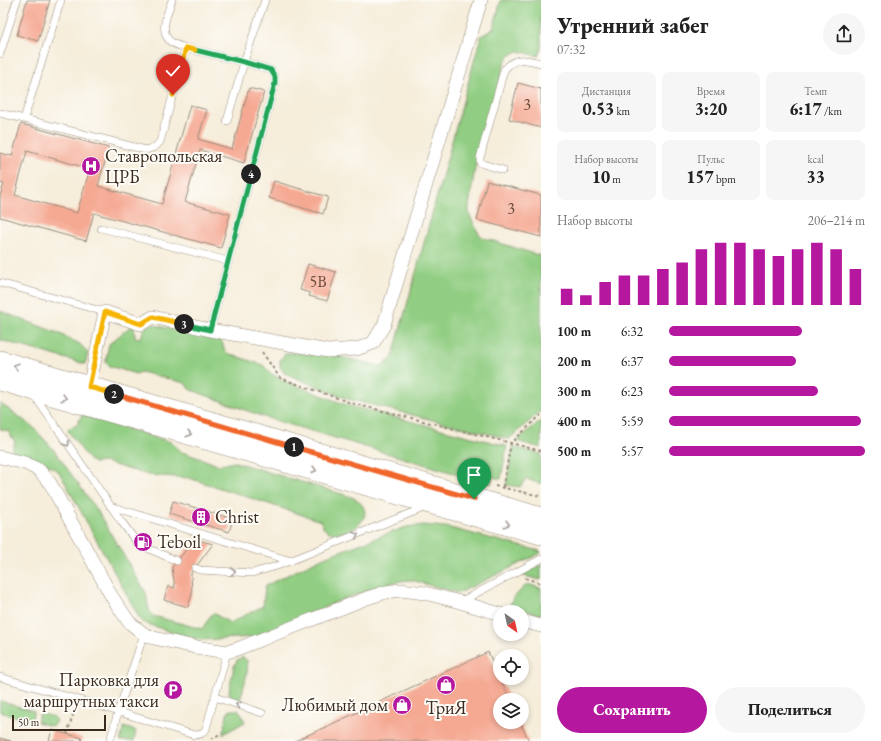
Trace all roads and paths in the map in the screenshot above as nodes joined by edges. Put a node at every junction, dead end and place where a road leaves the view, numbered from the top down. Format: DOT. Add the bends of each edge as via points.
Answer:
graph roads {
  1 [pos="17,0"];
  2 [pos="61,0"];
  3 [pos="172,0"];
  4 [pos="265,0"];
  5 [pos="481,0"];
  6 [pos="186,48"];
  7 [pos="0,54"];
  8 [pos="244,62"];
  9 [pos="541,63"];
  10 [pos="0,113"];
  11 [pos="24,119"];
  12 [pos="227,121"];
  13 [pos="503,170"];
  14 [pos="101,228"];
  15 [pos="228,261"];
  16 [pos="0,283"];
  17 [pos="105,312"];
  18 [pos="210,330"];
  19 [pos="252,337"];
  20 [pos="0,361"];
  21 [pos="0,380"];
  22 [pos="89,387"];
  23 [pos="30,388"];
  24 [pos="541,416"];
  25 [pos="511,442"];
  26 [pos="541,451"];
  27 [pos="0,457"];
  28 [pos="503,487"];
  29 [pos="433,504"];
  30 [pos="110,506"];
  31 [pos="541,518"];
  32 [pos="541,534"];
  33 [pos="541,559"];
  34 [pos="291,560"];
  35 [pos="177,561"];
  36 [pos="195,568"];
  37 [pos="460,602"];
  38 [pos="493,612"];
  39 [pos="529,623"];
  40 [pos="541,626"];
  41 [pos="144,634"];
  42 [pos="227,652"];
  43 [pos="0,677"];
  44 [pos="215,697"];
  45 [pos="118,712"];
  46 [pos="262,713"];
  47 [pos="73,715"];
  48 [pos="222,733"];
  49 [pos="67,734"];
  50 [pos="110,741"];
  51 [pos="208,741"];
  1 -- 7 [label="lane"];
  2 -- 11 [label="lane"];
  3 -- 6 [label="lane" via="164,26 165,35 171,42"];
  4 -- 8 [label="lane"];
  5 -- 19 [label="street" via="384,325 374,343 357,349 328,351"];
  6 -- 8 [label="lane"];
  6 -- 11 [label="lane" via="160,142 155,147 146,150"];
  8 -- 12 [label="lane"];
  8 -- 15 [label="lane" via="271,70 275,83"];
  9 -- 13 [label="lane" via="520,59 504,70 480,158 483,164"];
  10 -- 11 [label="lane"];
  14 -- 15 [label="lane"];
  15 -- 18 [label="lane"];
  16 -- 17 [label="lane"];
  17 -- 18 [label="street" via="141,324 153,317"];
  17 -- 22 [label="street"];
  18 -- 19 [label="street"];
  19 -- 25 [label="path" via="280,378 351,403"];
  22 -- 20 [label="main road, one-way"];
  21 -- 23 [label="main road"];
  22 -- 31 [label="main road"];
  23 -- 29 [label="main road, one-way"];
  23 -- 30 [label="lane, one-way"];
  24 -- 25 [label="path"];
  25 -- 26 [label="path"];
  25 -- 28 [label="path"];
  27 -- 41 [label="street" via="25,463 39,470 50,483 112,597 129,622"];
  29 -- 32 [label="main road, one-way"];
  34 -- 29 [label="lane, one-way"];
  30 -- 34 [label="lane"];
  30 -- 35 [label="lane" via="138,544"];
  33 -- 37 [label="lane"];
  36 -- 34 [label="lane, one-way" via="252,573"];
  37 -- 38 [label="street"];
  37 -- 42 [label="street" via="425,593 401,590 386,592"];
  39 -- 40 [label="street"];
  41 -- 42 [label="street"];
  41 -- 45 [label="lane"];
  42 -- 44 [label="lane"];
  43 -- 45 [label="lane"];
  44 -- 45 [label="lane" via="206,729 199,735"];
  46 -- 44 [label="lane, one-way"];
  45 -- 50 [label="lane"];
  47 -- 49 [label="path"];
  48 -- 51 [label="path"];
}
